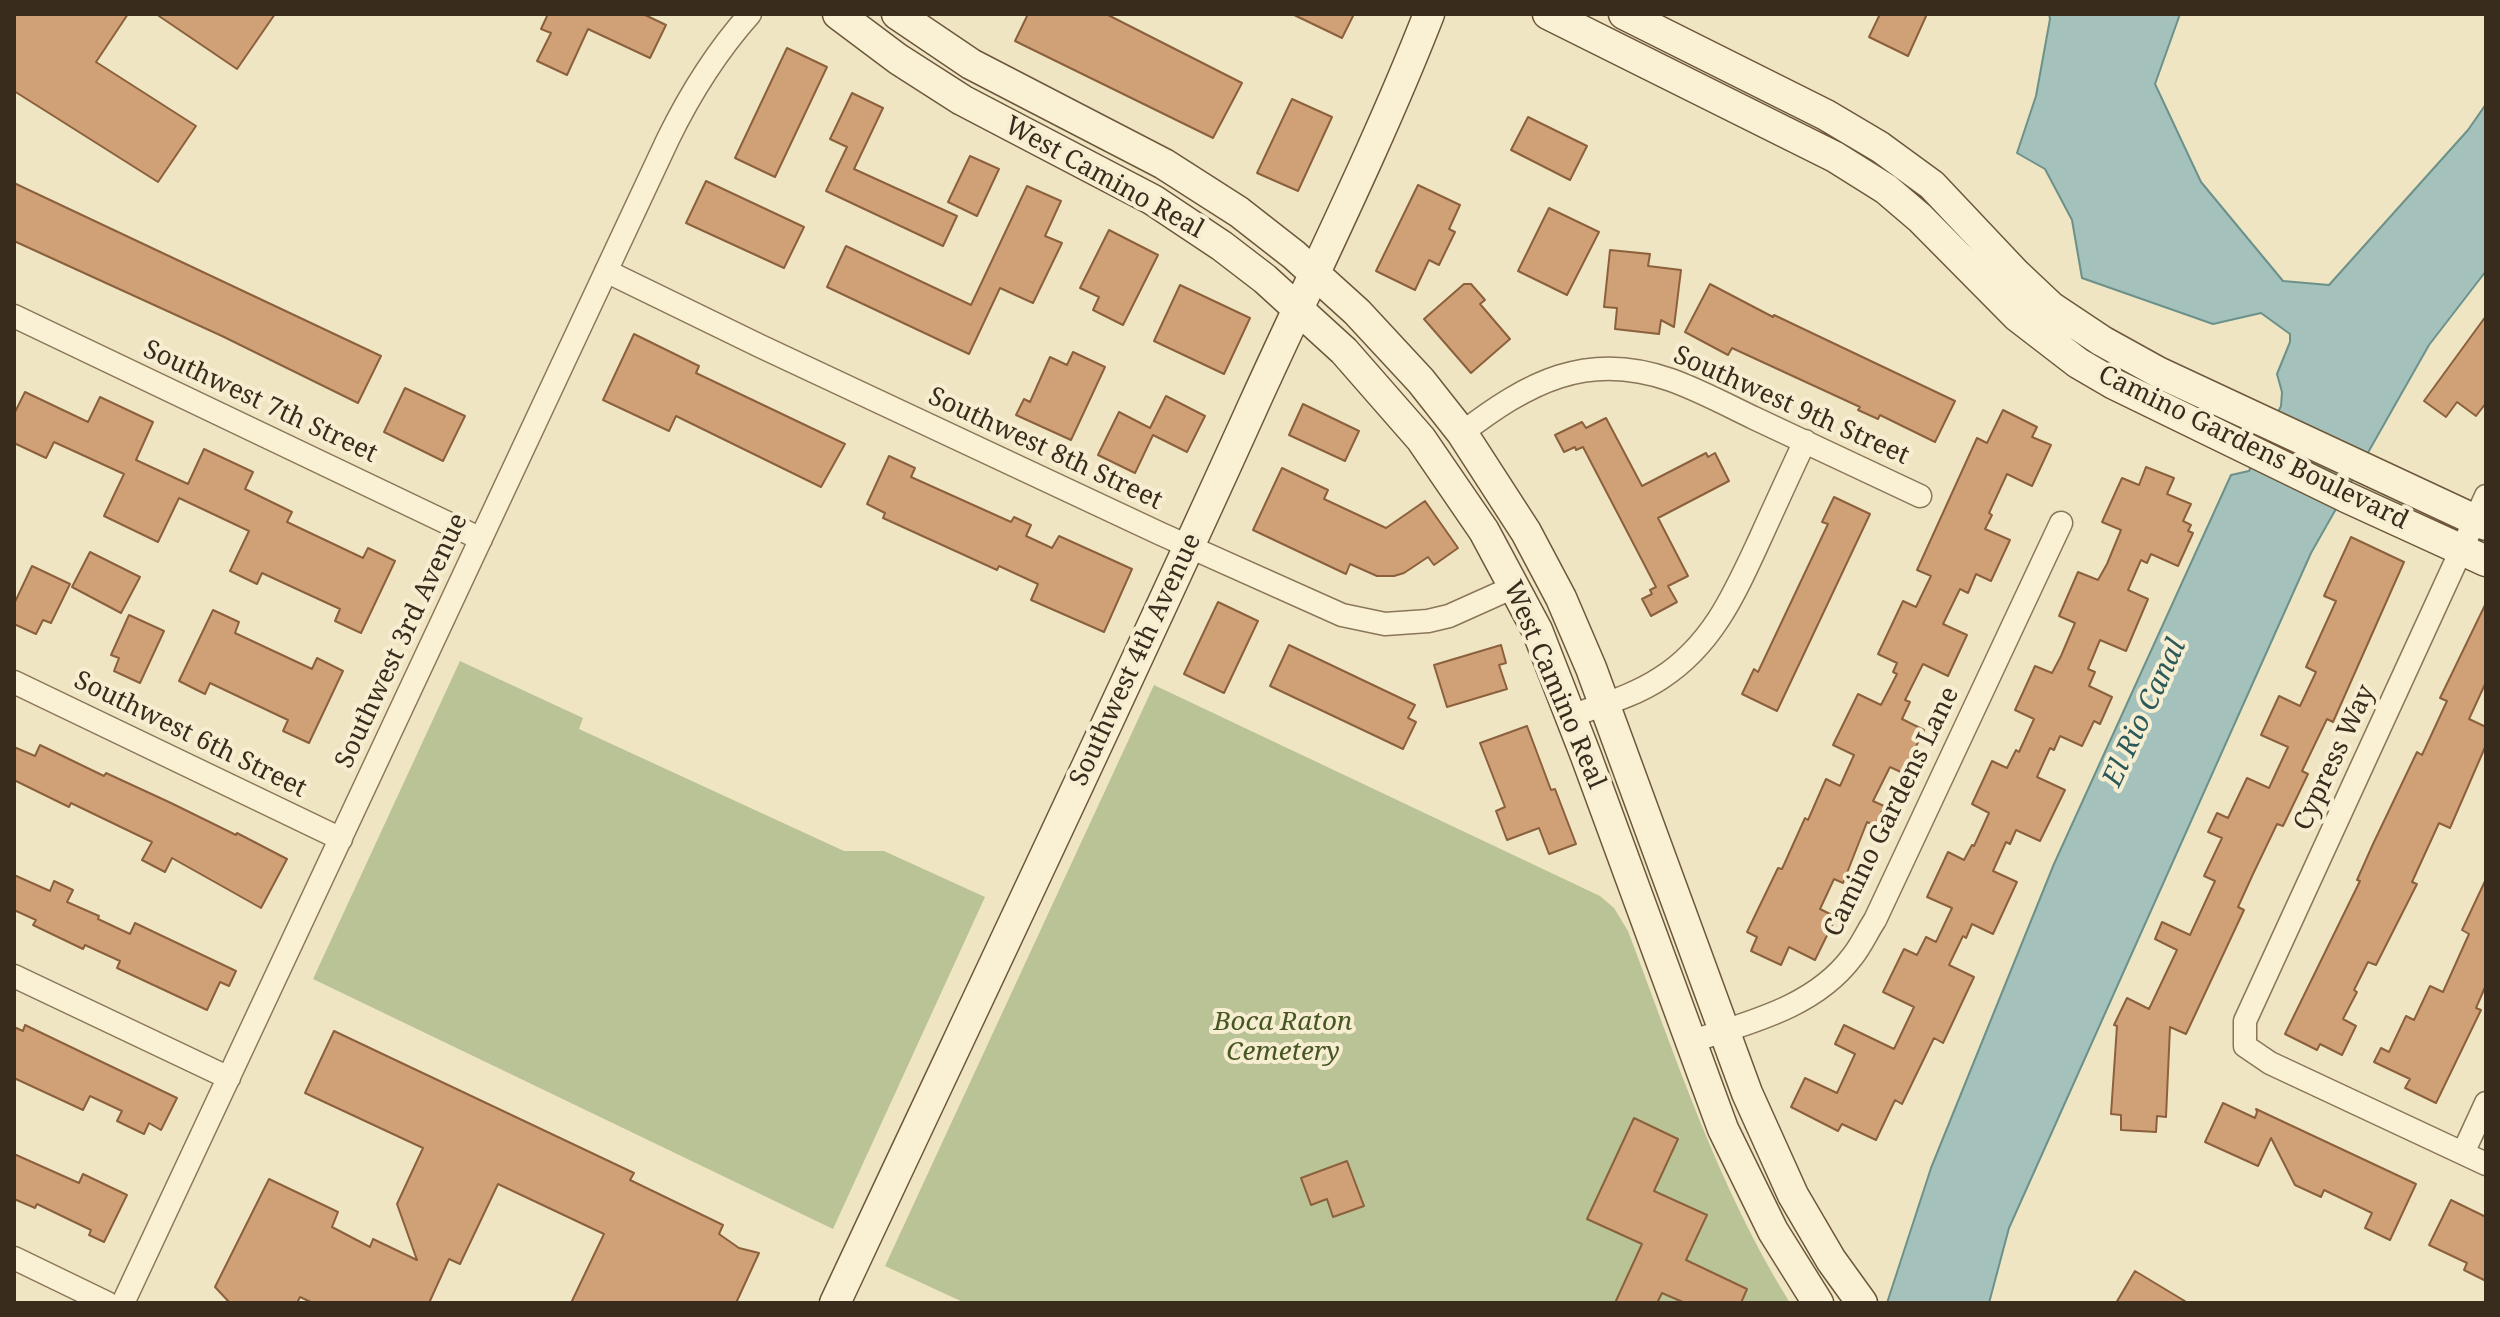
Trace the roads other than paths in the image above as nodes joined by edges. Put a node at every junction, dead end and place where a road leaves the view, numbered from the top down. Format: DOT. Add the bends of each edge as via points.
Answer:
graph roads {
  1 [pos="750,14"];
  2 [pos="838,14"];
  3 [pos="897,14"];
  4 [pos="1429,14"];
  5 [pos="1548,14"];
  6 [pos="1623,14"];
  7 [pos="1608,44"];
  8 [pos="1779,94"];
  9 [pos="1765,120"];
  10 [pos="606,271"];
  11 [pos="1315,273"];
  12 [pos="1299,308"];
  13 [pos="14,316"];
  14 [pos="2130,357"];
  15 [pos="2114,384"];
  16 [pos="1462,433"];
  17 [pos="1805,441"];
  18 [pos="1920,496"];
  19 [pos="2482,514"];
  20 [pos="2061,523"];
  21 [pos="481,539"];
  22 [pos="1190,547"];
  23 [pos="2474,555"];
  24 [pos="1516,586"];
  25 [pos="14,682"];
  26 [pos="1605,704"];
  27 [pos="1571,716"];
  28 [pos="341,839"];
  29 [pos="14,976"];
  30 [pos="1724,1031"];
  31 [pos="1690,1042"];
  32 [pos="229,1078"];
  33 [pos="2486,1103"];
  34 [pos="2463,1153"];
  35 [pos="2486,1164"];
  36 [pos="14,1258"];
  37 [pos="107,1303"];
  38 [pos="123,1303"];
  39 [pos="835,1303"];
  40 [pos="1818,1303"];
  41 [pos="1862,1303"];
  1 -- 10 [label="street, Southwest 3rd Avenue" via="686,104"];
  2 -- 12 [label="street, West Camino Real" via="962,100 1184,220"];
  3 -- 11 [label="street, West Camino Real" via="1004,82 1164,164 1239,212"];
  4 -- 11 [label="street, Southwest 4th Avenue" via="1393,106"];
  5 -- 7 [label="street, Camino Gardens Boulevard"];
  6 -- 7 [label="street"];
  6 -- 8 [label="street, Camino Gardens Boulevard"];
  7 -- 9 [label="street, Camino Gardens Boulevard"];
  8 -- 9 [label="street"];
  8 -- 14 [label="street, Camino Gardens Boulevard" via="1880,147 1932,185 2051,307"];
  9 -- 15 [label="street, Camino Gardens Boulevard" via="1886,189 2017,316"];
  10 -- 21 [label="street, Southwest 3rd Avenue"];
  10 -- 22 [label="street, Southwest 8th Street"];
  11 -- 12 [label="street, Southwest 4th Avenue"];
  11 -- 16 [label="street, West Camino Real" via="1389,345"];
  12 -- 22 [label="street, Southwest 4th Avenue"];
  12 -- 24 [label="street, West Camino Real" via="1353,360 1421,439"];
  13 -- 21 [label="street, Southwest 7th Street"];
  14 -- 15 [label="street"];
  14 -- 19 [label="street, Camino Gardens Boulevard" via="2364,468"];
  15 -- 23 [label="street, Camino Gardens Boulevard"];
  16 -- 17 [label="street, Southwest 9th Street" via="1536,384 1602,369 1669,379"];
  16 -- 26 [label="street, West Camino Real" via="1545,565"];
  17 -- 18 [label="street, Southwest 9th Street"];
  17 -- 26 [label="street" via="1710,635 1659,680"];
  19 -- 23 [label="street, Cypress Way"];
  20 -- 30 [label="street, Camino Gardens Lane" via="1875,920 1852,958 1804,1000"];
  21 -- 28 [label="street, Southwest 3rd Avenue"];
  22 -- 24 [label="street, Southwest 8th Street" via="1342,615 1385,624 1449,616"];
  22 -- 39 [label="street, Southwest 4th Avenue"];
  23 -- 34 [label="street, Cypress Way" via="2245,1021 2245,1046 2270,1063"];
  24 -- 27 [label="street, West Camino Real"];
  25 -- 28 [label="street, Southwest 6th Street"];
  26 -- 27 [label="street"];
  26 -- 30 [label="street, West Camino Real"];
  27 -- 31 [label="street, West Camino Real"];
  28 -- 32 [label="street, Southwest 3rd Avenue"];
  29 -- 32 [label="street"];
  30 -- 31 [label="street, Camino Gardens Lane"];
  30 -- 41 [label="street, West Camino Real" via="1793,1195"];
  31 -- 40 [label="street, West Camino Real" via="1738,1163"];
  32 -- 38 [label="street, Southwest 3rd Avenue"];
  33 -- 34 [label="street"];
  34 -- 35 [label="street"];
  36 -- 37 [label="street"];
}
